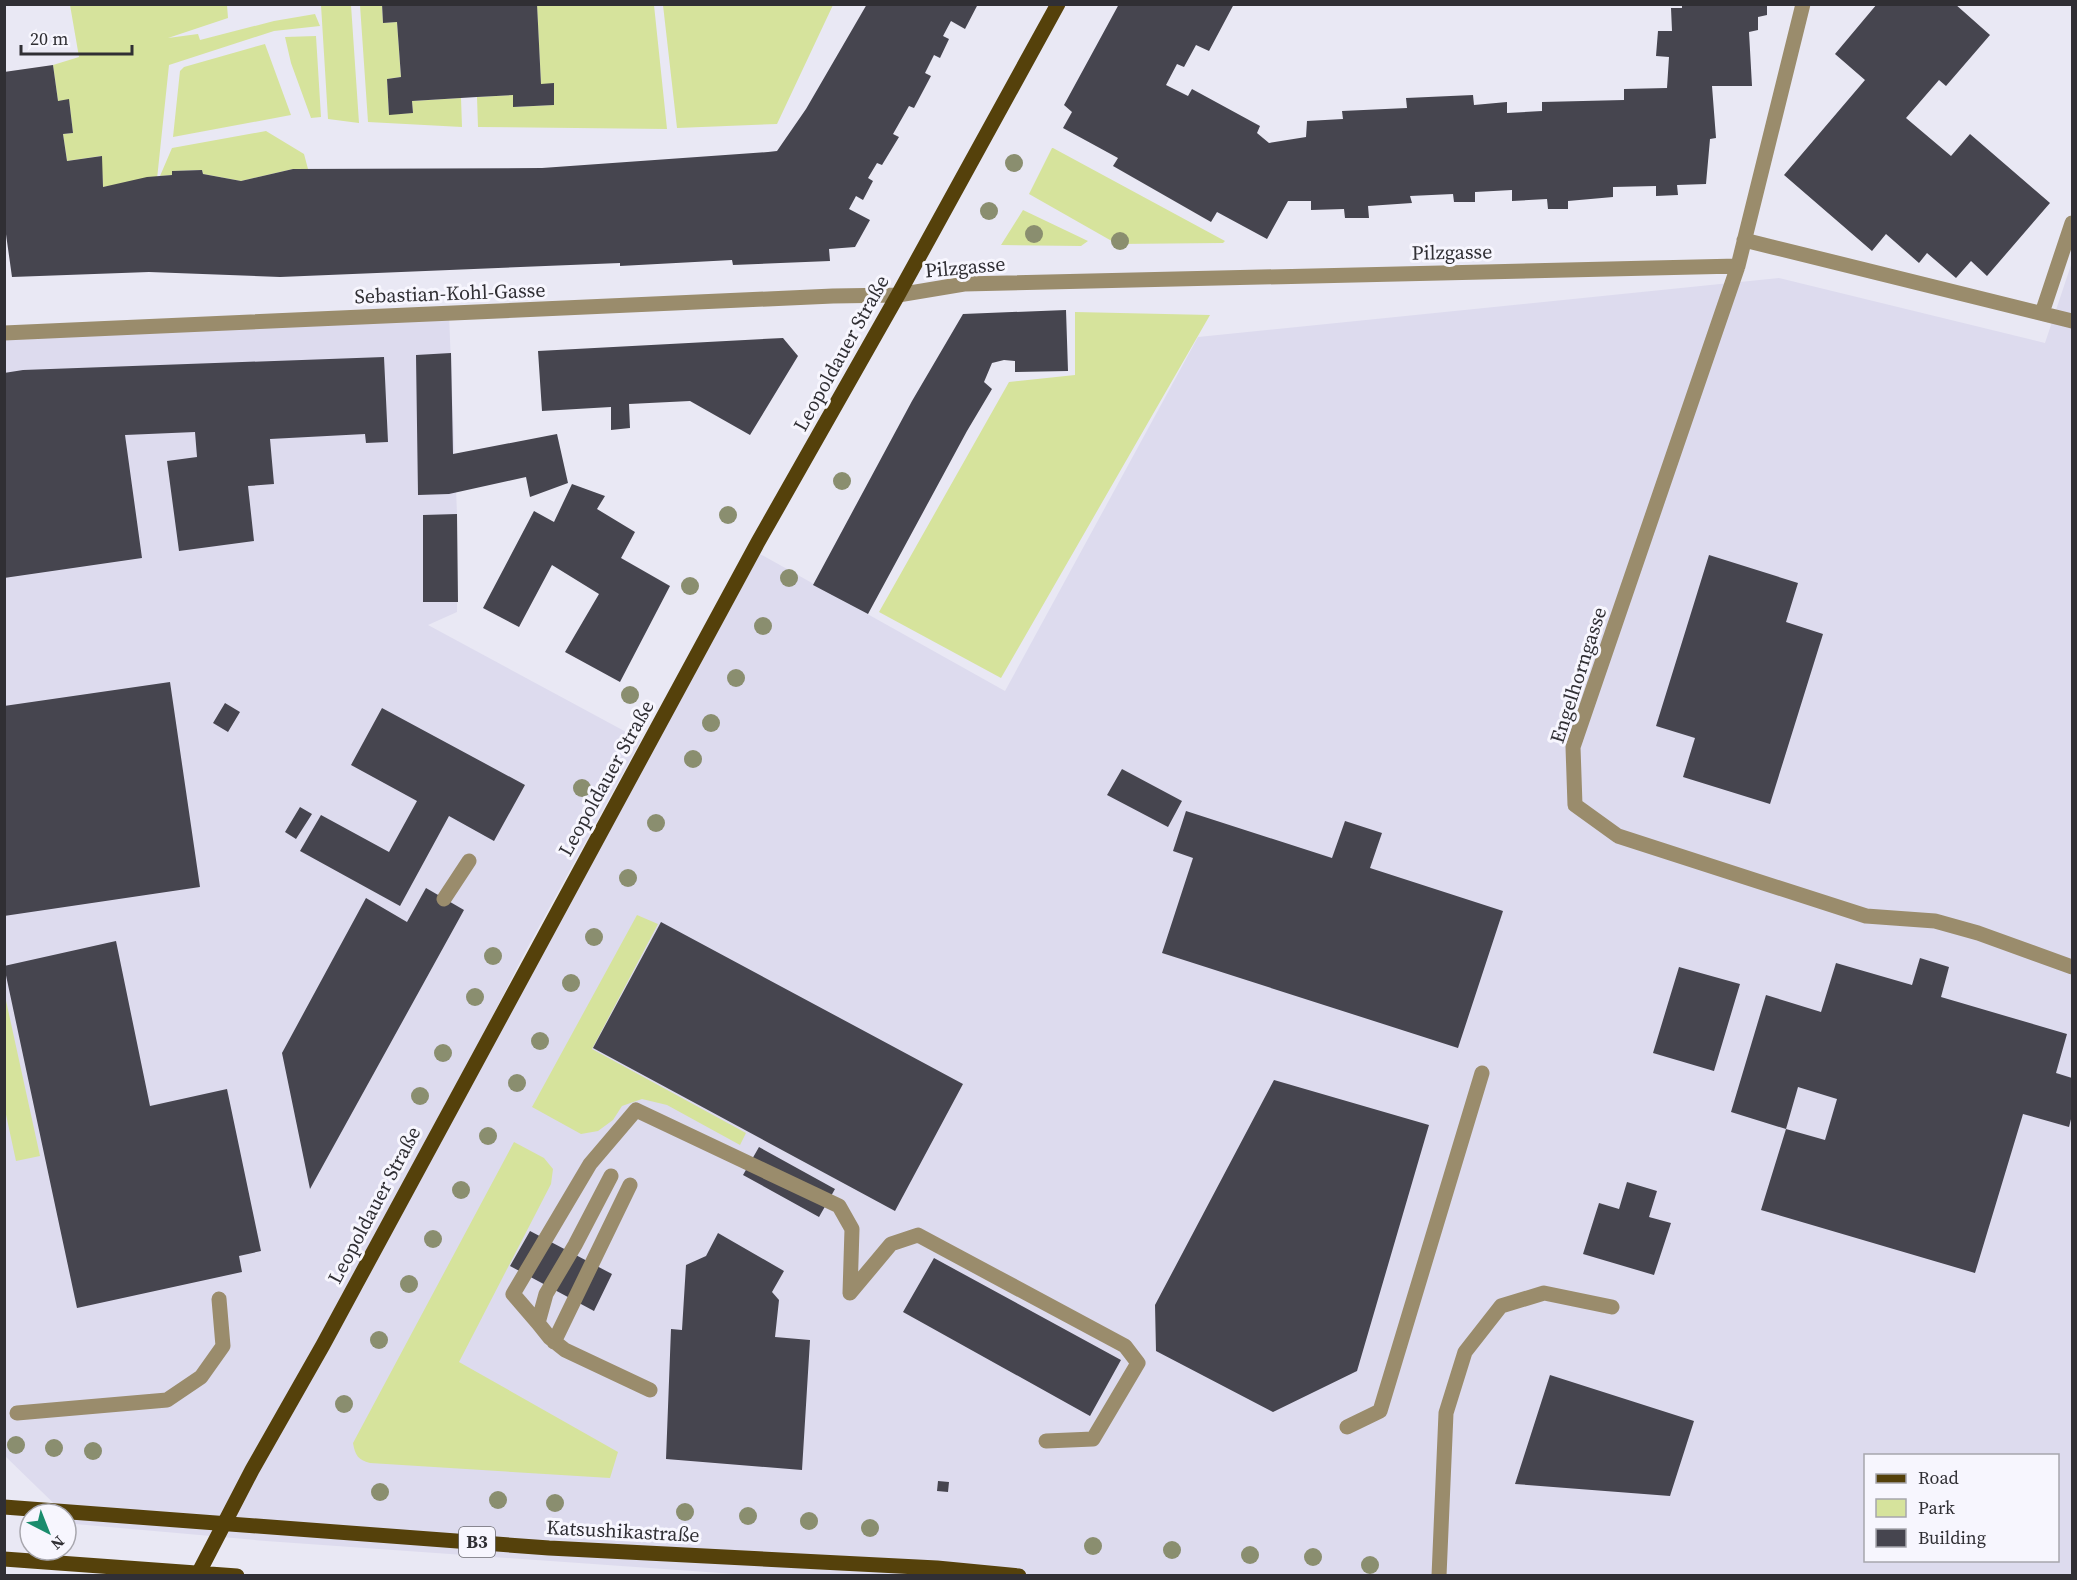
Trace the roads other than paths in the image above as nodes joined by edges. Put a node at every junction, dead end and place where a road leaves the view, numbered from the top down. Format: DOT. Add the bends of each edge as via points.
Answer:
graph roads {
  1 [pos="1058,4"];
  2 [pos="1803,4"];
  3 [pos="2073,223"];
  4 [pos="1744,240"];
  5 [pos="1738,266"];
  6 [pos="898,296"];
  7 [pos="2042,313"];
  8 [pos="2073,321"];
  9 [pos="4,333"];
  10 [pos="469,861"];
  11 [pos="444,899"];
  12 [pos="2072,963"];
  13 [pos="1482,1073"];
  14 [pos="611,1176"];
  15 [pos="630,1185"];
  16 [pos="219,1299"];
  17 [pos="1612,1307"];
  18 [pos="538,1323"];
  19 [pos="554,1342"];
  20 [pos="650,1390"];
  21 [pos="17,1413"];
  22 [pos="1347,1428"];
  23 [pos="1046,1441"];
  24 [pos="4,1507"];
  25 [pos="225,1523"];
  26 [pos="4,1559"];
  27 [pos="198,1574"];
  28 [pos="237,1575"];
  29 [pos="1019,1575"];
  30 [pos="1439,1575"];
  1 -- 6 [label="main road, Leopoldauer Straße"];
  2 -- 4 [label="street"];
  3 -- 7 [label="street"];
  4 -- 5 [label="street"];
  4 -- 7 [label="street"];
  5 -- 6 [label="street, Pilzgasse" via="964,284"];
  5 -- 12 [label="street, Engelhorngasse" via="1573,747 1575,805 1618,836 1866,916 1935,921"];
  6 -- 9 [label="street, Sebastian-Kohl-Gasse"];
  6 -- 25 [label="main road, Leopoldauer Straße" via="758,542"];
  7 -- 8 [label="street"];
  10 -- 11 [label="street"];
  13 -- 22 [label="street" via="1380,1412"];
  14 -- 18 [label="street" via="546,1294"];
  15 -- 19 [label="street"];
  16 -- 21 [label="street" via="223,1346 201,1377 167,1400"];
  17 -- 30 [label="street" via="1544,1293 1501,1306 1465,1352 1446,1413"];
  18 -- 19 [label="street"];
  18 -- 23 [label="street" via="513,1294 590,1164 636,1110 839,1206 852,1229 850,1293 891,1245 918,1235 1125,1346 1138,1363 1093,1439"];
  19 -- 20 [label="street"];
  24 -- 25 [label="main road, B3"];
  25 -- 27 [label="main road, Leopoldauer Straße"];
  25 -- 29 [label="main road, Katsushikastraße / B3" via="549,1548"];
  26 -- 27 [label="main road"];
  27 -- 28 [label="main road"];
}
